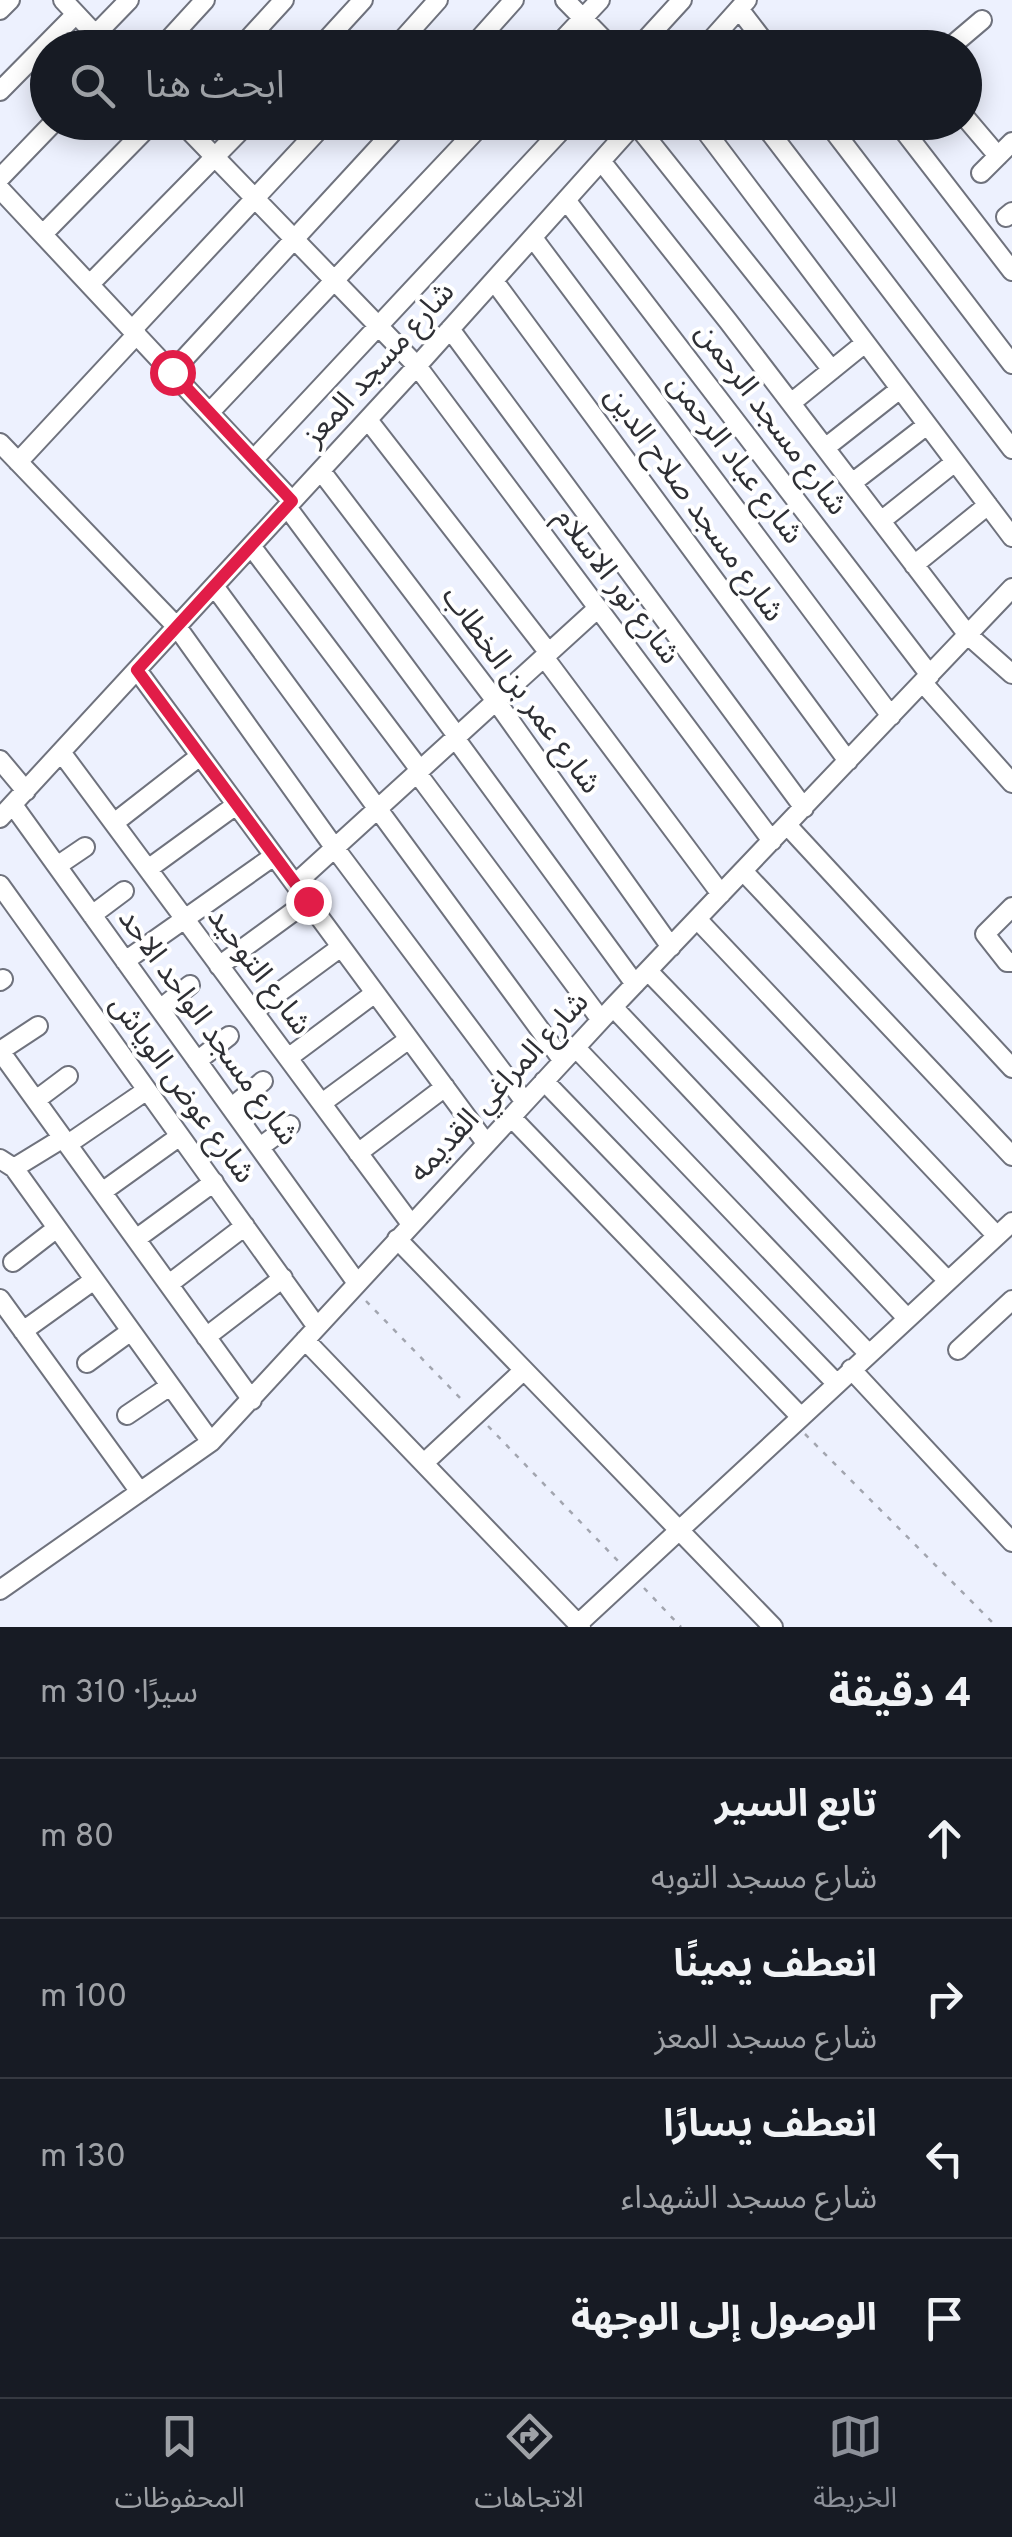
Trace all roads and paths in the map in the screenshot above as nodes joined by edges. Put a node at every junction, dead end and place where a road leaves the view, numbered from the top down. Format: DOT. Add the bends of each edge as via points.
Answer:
graph roads {
  1 [pos="10,0"];
  2 [pos="129,0"];
  3 [pos="205,0"];
  4 [pos="284,0"];
  5 [pos="363,0"];
  6 [pos="438,0"];
  7 [pos="514,0"];
  8 [pos="565,0"];
  9 [pos="600,0"];
  10 [pos="682,0"];
  11 [pos="744,4"];
  12 [pos="69,7"];
  13 [pos="0,10"];
  14 [pos="583,18"];
  15 [pos="982,20"];
  16 [pos="50,30"];
  17 [pos="91,30"];
  18 [pos="109,30"];
  19 [pos="178,30"];
  20 [pos="256,30"];
  21 [pos="336,30"];
  22 [pos="410,30"];
  23 [pos="487,30"];
  24 [pos="572,30"];
  25 [pos="595,30"];
  26 [pos="654,30"];
  27 [pos="720,30"];
  28 [pos="759,30"];
  29 [pos="970,30"];
  30 [pos="30,55"];
  31 [pos="0,92"];
  32 [pos="982,130"];
  33 [pos="37,140"];
  34 [pos="136,140"];
  35 [pos="198,140"];
  36 [pos="232,140"];
  37 [pos="310,140"];
  38 [pos="386,140"];
  39 [pos="467,140"];
  40 [pos="552,140"];
  41 [pos="620,140"];
  42 [pos="649,140"];
  43 [pos="712,140"];
  44 [pos="776,140"];
  45 [pos="841,140"];
  46 [pos="910,140"];
  47 [pos="1008,149"];
  48 [pos="216,158"];
  49 [pos="600,162"];
  50 [pos="981,173"];
  51 [pos="0,178"];
  52 [pos="0,189"];
  53 [pos="256,200"];
  54 [pos="566,200"];
  55 [pos="43,234"];
  56 [pos="532,238"];
  57 [pos="294,240"];
  58 [pos="1012,272"];
  59 [pos="334,280"];
  60 [pos="494,280"];
  61 [pos="90,284"];
  62 [pos="380,327"];
  63 [pos="450,329"];
  64 [pos="135,332"];
  65 [pos="866,343"];
  66 [pos="1012,364"];
  67 [pos="417,366"];
  68 [pos="832,370"];
  69 [pos="172,372"];
  70 [pos="900,389"];
  71 [pos="791,403"];
  72 [pos="210,412"];
  73 [pos="368,420"];
  74 [pos="927,425"];
  75 [pos="0,444"];
  76 [pos="825,448"];
  77 [pos="1012,448"];
  78 [pos="254,459"];
  79 [pos="18,462"];
  80 [pos="956,462"];
  81 [pos="320,471"];
  82 [pos="852,483"];
  83 [pos="289,504"];
  84 [pos="988,505"];
  85 [pos="881,521"];
  86 [pos="1012,537"];
  87 [pos="251,546"];
  88 [pos="914,565"];
  89 [pos="214,586"];
  90 [pos="1012,588"];
  91 [pos="598,608"];
  92 [pos="176,627"];
  93 [pos="968,635"];
  94 [pos="546,655"];
  95 [pos="137,670"];
  96 [pos="1012,674"];
  97 [pos="926,679"];
  98 [pos="496,701"];
  99 [pos="892,716"];
  100 [pos="456,737"];
  101 [pos="62,752"];
  102 [pos="200,756"];
  103 [pos="0,760"];
  104 [pos="848,761"];
  105 [pos="418,772"];
  106 [pos="1012,784"];
  107 [pos="13,804"];
  108 [pos="236,805"];
  109 [pos="804,808"];
  110 [pos="376,810"];
  111 [pos="114,824"];
  112 [pos="787,825"];
  113 [pos="772,841"];
  114 [pos="84,846"];
  115 [pos="334,848"];
  116 [pos="274,856"];
  117 [pos="57,866"];
  118 [pos="148,869"];
  119 [pos="743,871"];
  120 [pos="294,884"];
  121 [pos="0,885"];
  122 [pos="124,891"];
  123 [pos="721,894"];
  124 [pos="308,901"];
  125 [pos="1012,907"];
  126 [pos="92,915"];
  127 [pos="185,919"];
  128 [pos="697,920"];
  129 [pos="341,947"];
  130 [pos="671,947"];
  131 [pos="125,961"];
  132 [pos="1012,962"];
  133 [pos="220,966"];
  134 [pos="642,977"];
  135 [pos="190,985"];
  136 [pos="375,993"];
  137 [pos="160,1009"];
  138 [pos="254,1011"];
  139 [pos="607,1013"];
  140 [pos="38,1026"];
  141 [pos="229,1036"];
  142 [pos="409,1038"];
  143 [pos="0,1051"];
  144 [pos="569,1054"];
  145 [pos="288,1058"];
  146 [pos="198,1061"];
  147 [pos="1012,1068"];
  148 [pos="68,1076"];
  149 [pos="264,1081"];
  150 [pos="544,1081"];
  151 [pos="445,1087"];
  152 [pos="147,1090"];
  153 [pos="36,1100"];
  154 [pos="525,1102"];
  155 [pos="322,1103"];
  156 [pos="231,1108"];
  157 [pos="511,1116"];
  158 [pos="290,1125"];
  159 [pos="180,1136"];
  160 [pos="65,1141"];
  161 [pos="486,1143"];
  162 [pos="1009,1146"];
  163 [pos="260,1147"];
  164 [pos="358,1152"];
  165 [pos="7,1164"];
  166 [pos="214,1182"];
  167 [pos="102,1192"];
  168 [pos="1012,1222"];
  169 [pos="411,1224"];
  170 [pos="245,1226"];
  171 [pos="57,1228"];
  172 [pos="997,1236"];
  173 [pos="136,1239"];
  174 [pos="397,1239"];
  175 [pos="13,1262"];
  176 [pos="283,1278"];
  177 [pos="94,1280"];
  178 [pos="948,1281"];
  179 [pos="169,1284"];
  180 [pos="355,1285"];
  181 [pos="0,1298"];
  182 [pos="1012,1300"];
  183 [pos="907,1318"];
  184 [pos="23,1331"];
  185 [pos="131,1331"];
  186 [pos="311,1334"];
  187 [pos="206,1337"];
  188 [pos="958,1350"];
  189 [pos="868,1353"];
  190 [pos="87,1363"];
  191 [pos="851,1369"];
  192 [pos="524,1370"];
  193 [pos="836,1383"];
  194 [pos="170,1386"];
  195 [pos="252,1400"];
  196 [pos="477,1414"];
  197 [pos="127,1415"];
  198 [pos="797,1419"];
  199 [pos="211,1442"];
  200 [pos="424,1464"];
  201 [pos="140,1492"];
  202 [pos="678,1530"];
  203 [pos="1012,1542"];
  204 [pos="631,1574"];
  205 [pos="0,1590"];
  206 [pos="580,1625"];
  207 [pos="681,1627"];
  208 [pos="773,1627"];
  209 [pos="997,1627"];
  1 -- 13 [label="street"];
  2 -- 18 [label="street"];
  3 -- 19 [label="street"];
  4 -- 20 [label="street"];
  5 -- 21 [label="street"];
  6 -- 22 [label="street"];
  7 -- 23 [label="street"];
  8 -- 14 [label="street"];
  9 -- 14 [label="street"];
  10 -- 26 [label="street"];
  11 -- 27 [label="street"];
  11 -- 28 [label="street"];
  12 -- 16 [label="street"];
  12 -- 17 [label="street"];
  14 -- 24 [label="street"];
  14 -- 25 [label="street"];
  15 -- 29 [label="street"];
  30 -- 31 [label="street"];
  32 -- 47 [label="street"];
  33 -- 51 [label="street"];
  34 -- 55 [label="street"];
  35 -- 48 [label="street, شارع نور الاسلام"];
  36 -- 48 [label="street"];
  37 -- 53 [label="street"];
  38 -- 57 [label="street"];
  39 -- 59 [label="street"];
  40 -- 62 [label="street"];
  41 -- 49 [label="street, شارع مسجد المعز"];
  42 -- 68 [label="street"];
  43 -- 65 [label="street"];
  44 -- 77 [label="street"];
  45 -- 66 [label="street"];
  46 -- 58 [label="street"];
  47 -- 50 [label="street"];
  48 -- 53 [label="street, شارع نور الاسلام"];
  48 -- 61 [label="street"];
  49 -- 54 [label="street, شارع مسجد المعز"];
  49 -- 71 [label="street"];
  52 -- 55 [label="street"];
  53 -- 57 [label="street, شارع نور الاسلام"];
  53 -- 64 [label="street"];
  54 -- 56 [label="street, شارع مسجد المعز"];
  54 -- 97 [label="street, شارع مسجد الرحمن"];
  55 -- 61 [label="street"];
  56 -- 60 [label="street, شارع مسجد المعز"];
  56 -- 99 [label="street, شارع عباد الرحمن"];
  57 -- 59 [label="street, شارع نور الاسلام"];
  57 -- 69 [label="street"];
  59 -- 62 [label="street, شارع نور الاسلام"];
  59 -- 72 [label="street"];
  60 -- 63 [label="street, شارع مسجد المعز"];
  60 -- 104 [label="street, شارع مسجد صلاح الدين"];
  61 -- 64 [label="street"];
  62 -- 67 [label="street, شارع نور الاسلام"];
  62 -- 78 [label="street"];
  63 -- 67 [label="street, شارع مسجد المعز"];
  63 -- 109 [label="street"];
  64 -- 69 [label="street"];
  64 -- 79 [label="street"];
  65 -- 68 [label="street"];
  65 -- 70 [label="street"];
  67 -- 73 [label="street, شارع مسجد المعز"];
  67 -- 91 [label="street, شارع نور الاسلام"];
  68 -- 71 [label="street"];
  69 -- 72 [label="street"];
  70 -- 74 [label="street"];
  70 -- 76 [label="street"];
  71 -- 76 [label="street"];
  72 -- 78 [label="street"];
  73 -- 81 [label="street, شارع مسجد المعز"];
  73 -- 94 [label="street"];
  74 -- 80 [label="street"];
  74 -- 82 [label="street"];
  75 -- 79 [label="street"];
  76 -- 82 [label="street"];
  78 -- 83 [label="street"];
  79 -- 92 [label="street"];
  80 -- 84 [label="street"];
  80 -- 85 [label="street"];
  81 -- 83 [label="street, شارع مسجد المعز"];
  81 -- 98 [label="street, شارع عمر بن الخطاب"];
  82 -- 85 [label="street"];
  83 -- 87 [label="street, شارع مسجد المعز"];
  83 -- 100 [label="street"];
  84 -- 86 [label="street"];
  84 -- 88 [label="street"];
  85 -- 88 [label="street"];
  87 -- 89 [label="street, شارع مسجد المعز"];
  87 -- 105 [label="street"];
  88 -- 93 [label="street"];
  89 -- 92 [label="street, شارع مسجد المعز"];
  89 -- 110 [label="street"];
  90 -- 93 [label="street, شارع المراغي القديمه"];
  91 -- 94 [label="street"];
  91 -- 113 [label="street, شارع نور الاسلام"];
  92 -- 95 [label="street, شارع مسجد المعز"];
  92 -- 115 [label="street"];
  93 -- 96 [label="street"];
  93 -- 97 [label="street, شارع المراغي القديمه"];
  94 -- 98 [label="street"];
  94 -- 123 [label="street"];
  95 -- 101 [label="street, شارع مسجد المعز"];
  95 -- 102 [label="street"];
  97 -- 99 [label="street, شارع المراغي القديمه"];
  97 -- 106 [label="street, شارع مسجد الرحمن"];
  98 -- 100 [label="street"];
  98 -- 130 [label="street, شارع عمر بن الخطاب"];
  99 -- 104 [label="street, شارع المراغي القديمه"];
  100 -- 105 [label="street"];
  100 -- 134 [label="street"];
  101 -- 107 [label="street, شارع مسجد المعز"];
  101 -- 111 [label="street, شارع التوحيد"];
  102 -- 108 [label="street"];
  102 -- 111 [label="street"];
  103 -- 107 [label="street, شارع مسجد الواحد الاحد"];
  104 -- 109 [label="street, شارع المراغي القديمه"];
  105 -- 110 [label="street"];
  105 -- 139 [label="street"];
  107 -- 117 [label="street, شارع مسجد الواحد الاحد"];
  108 -- 116 [label="street"];
  108 -- 118 [label="street"];
  109 -- 112 [label="street, شارع المراغي القديمه"];
  110 -- 115 [label="street"];
  110 -- 144 [label="street"];
  111 -- 118 [label="street, شارع التوحيد"];
  112 -- 113 [label="street, شارع المراغي القديمه"];
  112 -- 147 [label="street"];
  113 -- 119 [label="street, شارع المراغي القديمه"];
  114 -- 117 [label="street"];
  115 -- 120 [label="street"];
  115 -- 154 [label="street"];
  116 -- 120 [label="street"];
  116 -- 127 [label="street"];
  117 -- 126 [label="street, شارع مسجد الواحد الاحد"];
  118 -- 127 [label="street, شارع التوحيد"];
  119 -- 123 [label="street, شارع المراغي القديمه"];
  119 -- 162 [label="street"];
  120 -- 124 [label="street"];
  121 -- 152 [label="street, شارع عوض الوياش"];
  122 -- 126 [label="street"];
  123 -- 128 [label="street, شارع المراغي القديمه"];
  124 -- 129 [label="street"];
  124 -- 133 [label="street"];
  125 -- 132 [label="street" via="986,930 986,938"];
  126 -- 131 [label="street, شارع مسجد الواحد الاحد"];
  127 -- 131 [label="street"];
  127 -- 133 [label="street, شارع التوحيد"];
  128 -- 130 [label="street, شارع المراغي القديمه"];
  128 -- 172 [label="street"];
  129 -- 136 [label="street"];
  129 -- 138 [label="street"];
  130 -- 134 [label="street, شارع المراغي القديمه"];
  131 -- 137 [label="street, شارع مسجد الواحد الاحد"];
  133 -- 138 [label="street, شارع التوحيد"];
  134 -- 139 [label="street, شارع المراغي القديمه"];
  134 -- 178 [label="street"];
  135 -- 137 [label="street"];
  136 -- 142 [label="street"];
  136 -- 145 [label="street"];
  137 -- 146 [label="street, شارع مسجد الواحد الاحد"];
  138 -- 145 [label="street, شارع التوحيد"];
  139 -- 144 [label="street, شارع المراغي القديمه"];
  139 -- 183 [label="street"];
  140 -- 143 [label="street"];
  141 -- 146 [label="street"];
  142 -- 151 [label="street"];
  142 -- 155 [label="street"];
  143 -- 153 [label="street"];
  144 -- 150 [label="street, شارع المراغي القديمه"];
  144 -- 189 [label="street"];
  145 -- 155 [label="street, شارع التوحيد"];
  146 -- 156 [label="street, شارع مسجد الواحد الاحد"];
  148 -- 153 [label="street"];
  149 -- 156 [label="street"];
  150 -- 154 [label="street, شارع المراغي القديمه"];
  150 -- 193 [label="street"];
  151 -- 161 [label="street"];
  151 -- 164 [label="street"];
  152 -- 159 [label="street, شارع عوض الوياش"];
  152 -- 160 [label="street"];
  153 -- 160 [label="street"];
  154 -- 157 [label="street, شارع المراغي القديمه"];
  155 -- 164 [label="street, شارع التوحيد"];
  156 -- 163 [label="street, شارع مسجد الواحد الاحد"];
  157 -- 161 [label="street, شارع المراغي القديمه"];
  157 -- 198 [label="street"];
  158 -- 163 [label="street"];
  159 -- 166 [label="street, شارع عوض الوياش"];
  159 -- 167 [label="street"];
  160 -- 165 [label="street"];
  160 -- 167 [label="street"];
  161 -- 169 [label="street, شارع المراغي القديمه"];
  163 -- 180 [label="street, شارع مسجد الواحد الاحد"];
  164 -- 169 [label="street, شارع التوحيد"];
  165 -- 171 [label="street"];
  166 -- 170 [label="street, شارع عوض الوياش"];
  166 -- 173 [label="street"];
  167 -- 173 [label="street"];
  168 -- 172 [label="street"];
  169 -- 174 [label="street, شارع المراغي القديمه"];
  170 -- 176 [label="street, شارع عوض الوياش"];
  170 -- 179 [label="street"];
  171 -- 175 [label="street"];
  171 -- 177 [label="street"];
  172 -- 178 [label="street"];
  173 -- 179 [label="street"];
  174 -- 180 [label="street, شارع المراغي القديمه"];
  174 -- 192 [label="street"];
  176 -- 186 [label="street, شارع عوض الوياش"];
  176 -- 187 [label="street"];
  177 -- 184 [label="street"];
  177 -- 185 [label="street"];
  178 -- 183 [label="street"];
  179 -- 187 [label="street"];
  180 -- 186 [label="street, شارع المراغي القديمه"];
  180 -- 196 [label="path"];
  181 -- 184 [label="street"];
  182 -- 188 [label="street"];
  183 -- 189 [label="street"];
  184 -- 201 [label="street"];
  185 -- 190 [label="street"];
  185 -- 194 [label="street"];
  186 -- 195 [label="street, شارع المراغي القديمه"];
  186 -- 200 [label="street, شارع عوض الوياش"];
  187 -- 195 [label="street"];
  189 -- 191 [label="street"];
  191 -- 193 [label="street"];
  191 -- 203 [label="street"];
  192 -- 196 [label="street"];
  192 -- 202 [label="street"];
  193 -- 198 [label="street"];
  194 -- 197 [label="street"];
  194 -- 199 [label="street"];
  195 -- 199 [label="street, شارع المراغي القديمه"];
  196 -- 200 [label="street"];
  196 -- 204 [label="path"];
  198 -- 202 [label="street"];
  198 -- 209 [label="path"];
  199 -- 201 [label="street, شارع المراغي القديمه"];
  200 -- 206 [label="street, شارع عوض الوياش"];
  201 -- 205 [label="street, شارع المراغي القديمه"];
  202 -- 204 [label="street"];
  202 -- 208 [label="street"];
  204 -- 206 [label="street"];
  204 -- 207 [label="path"];
}
